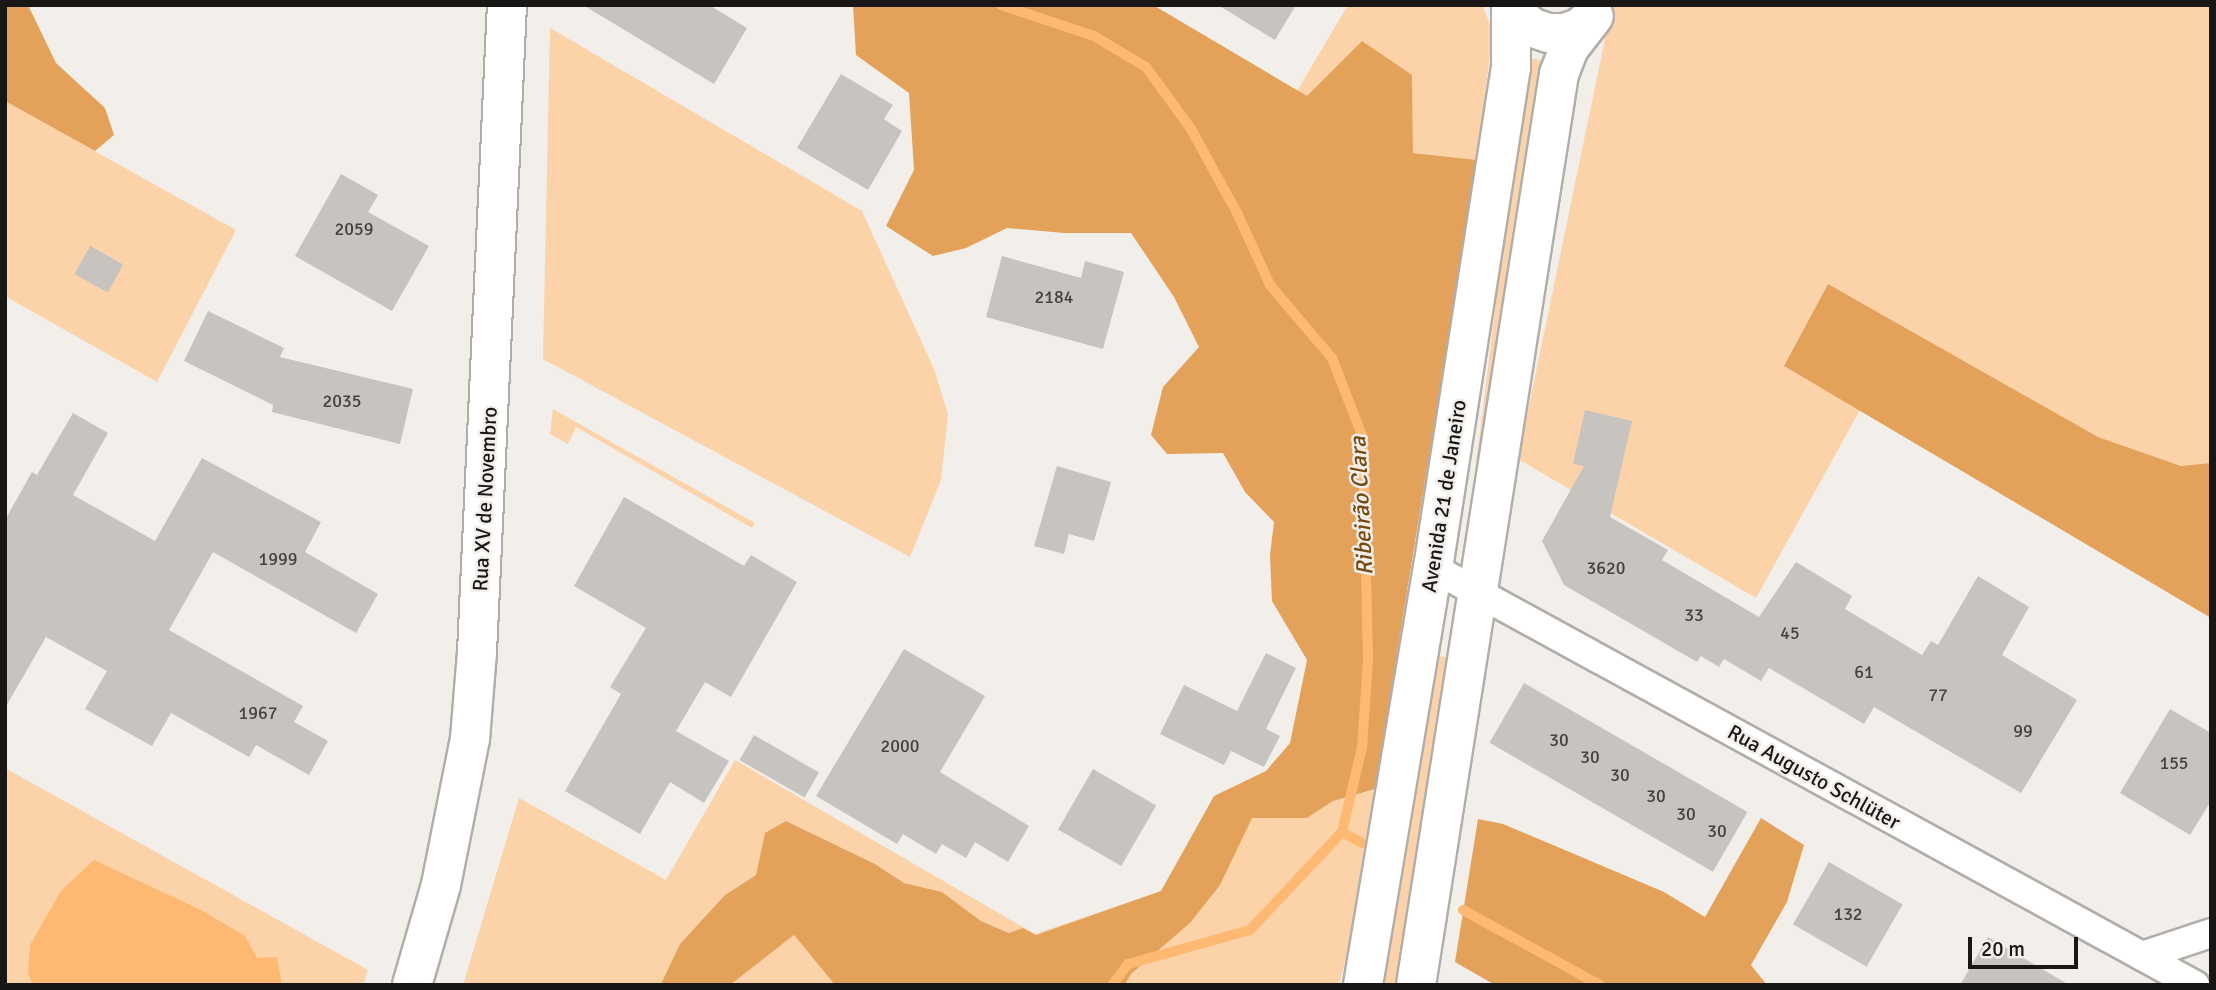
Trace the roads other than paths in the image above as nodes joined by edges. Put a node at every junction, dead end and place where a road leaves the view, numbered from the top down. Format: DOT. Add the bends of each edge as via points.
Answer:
graph roads {
  1 [pos="508,5"];
  2 [pos="1511,5"];
  3 [pos="1597,12"];
  4 [pos="1433,568"];
  5 [pos="1478,593"];
  6 [pos="2211,933"];
  7 [pos="2142,956"];
  8 [pos="412,985"];
  9 [pos="1363,985"];
  10 [pos="1416,985"];
  11 [pos="2195,985"];
  1 -- 8 [label="main road, Rua XV de Novembro" via="470,739 441,885"];
  2 -- 3 [label="main road" via="1533,28 1548,33 1564,33"];
  2 -- 4 [label="main road, Avenida 21 de Janeiro" via="1511,67"];
  3 -- 5 [label="main road" via="1569,48 1559,74"];
  4 -- 5 [label="street, Rua Augusto Schlüter"];
  4 -- 9 [label="main road, Avenida 21 de Janeiro"];
  5 -- 7 [label="street, Rua Augusto Schlüter"];
  5 -- 10 [label="main road"];
  6 -- 7 [label="street"];
  7 -- 11 [label="street, Rua Augusto Schlüter"];
}
